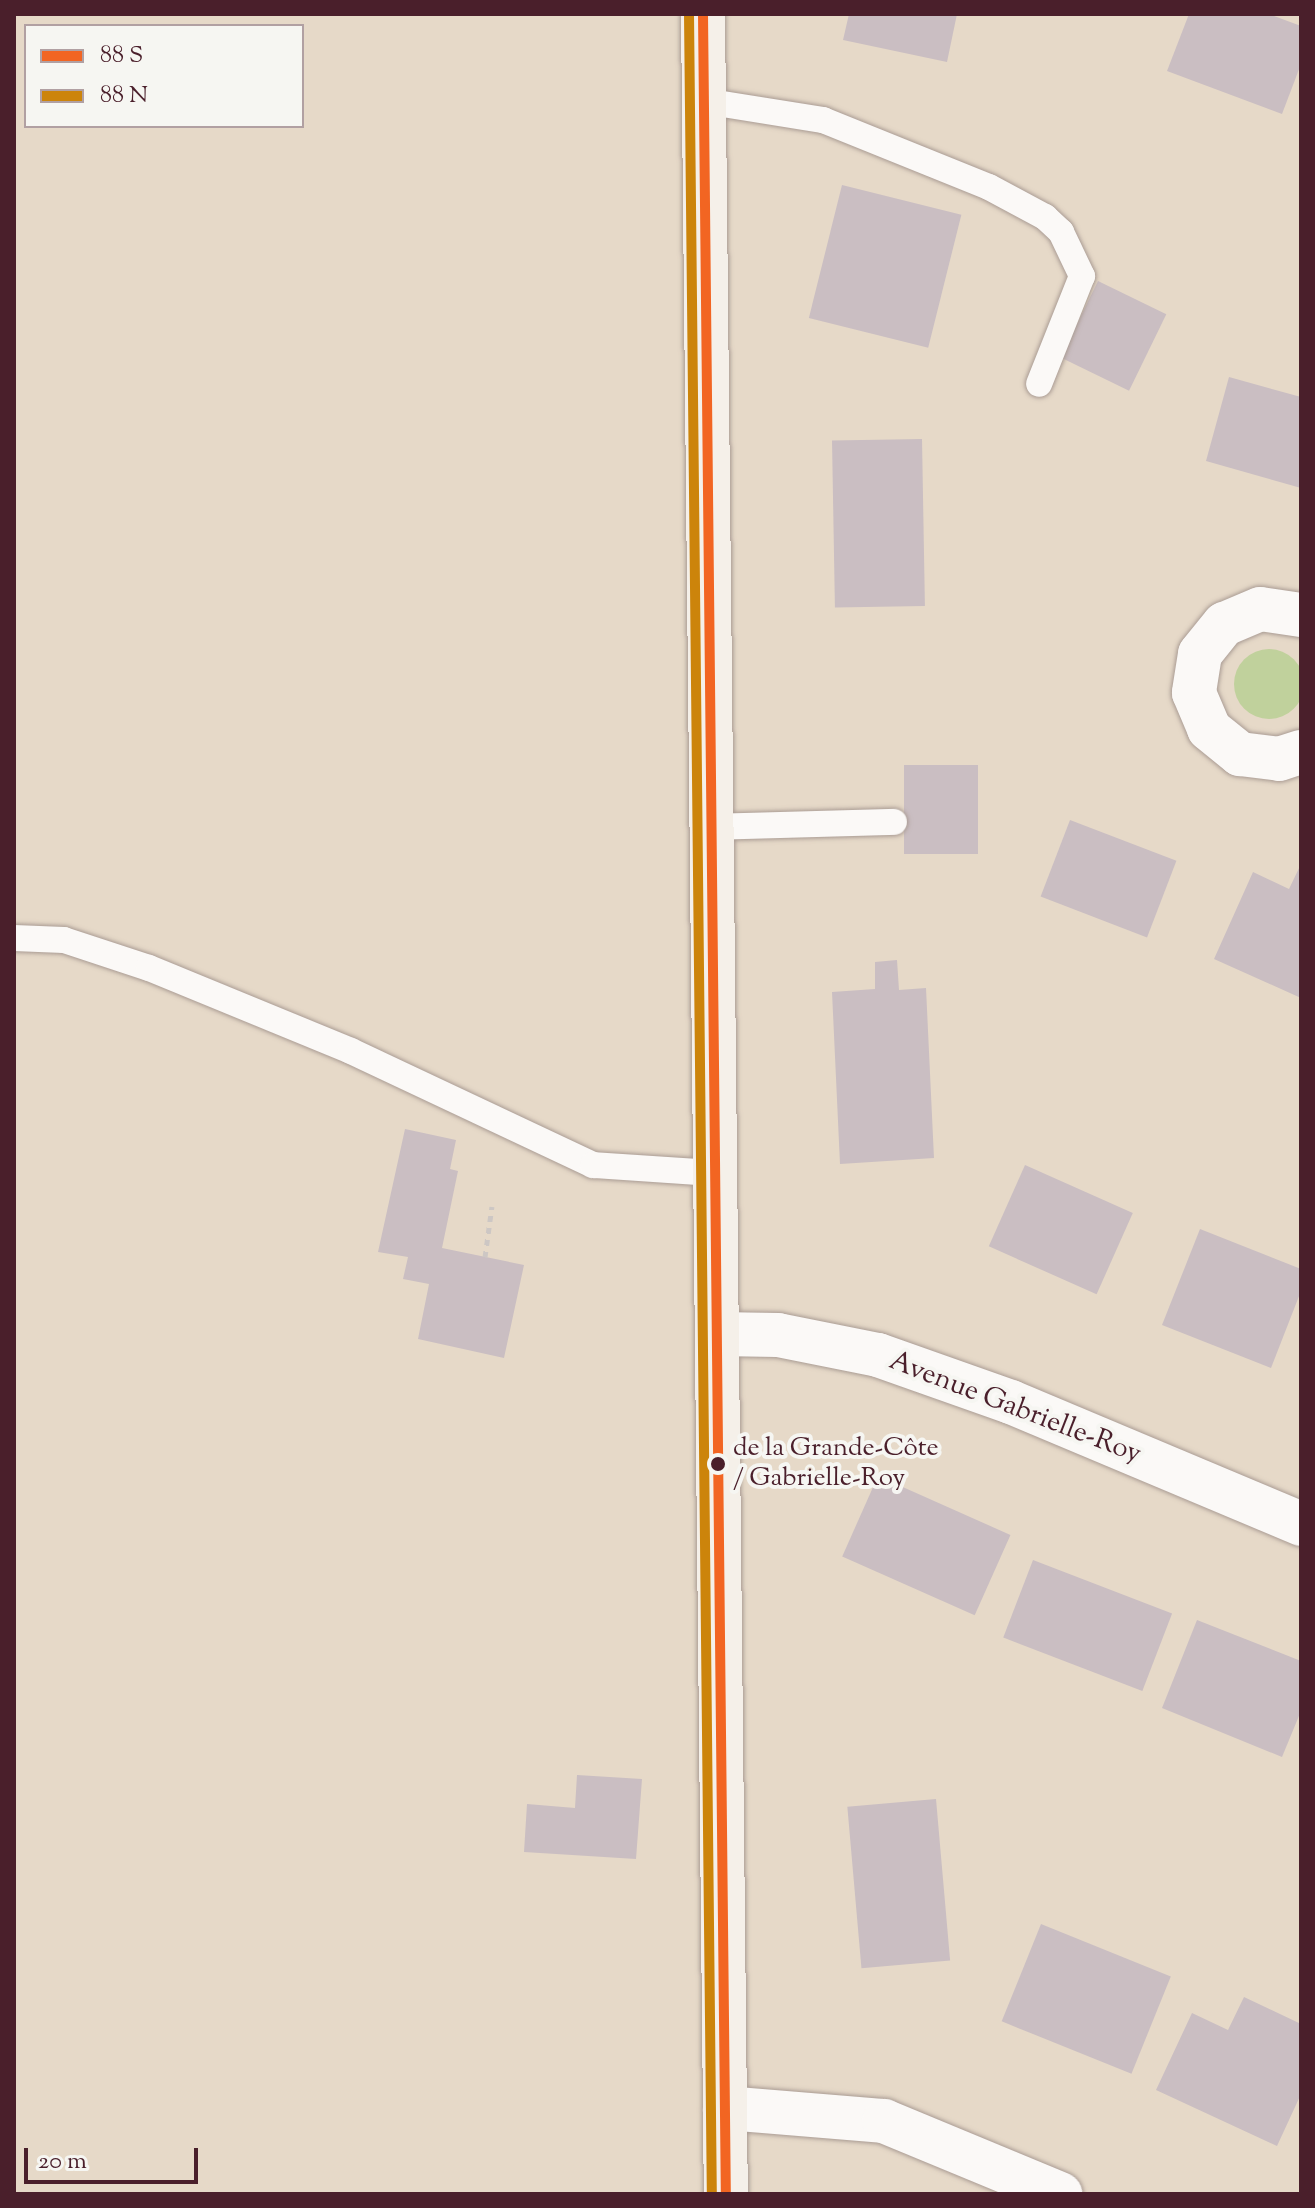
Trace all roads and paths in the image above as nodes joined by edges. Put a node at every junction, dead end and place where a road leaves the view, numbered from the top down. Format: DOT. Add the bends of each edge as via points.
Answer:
graph roads {
  1 [pos="703,14"];
  2 [pos="704,101"];
  3 [pos="1039,384"];
  4 [pos="1301,615"];
  5 [pos="1301,752"];
  6 [pos="894,822"];
  7 [pos="712,827"];
  8 [pos="14,938"];
  9 [pos="715,1173"];
  10 [pos="492,1206"];
  11 [pos="485,1257"];
  12 [pos="717,1334"];
  13 [pos="1301,1524"];
  14 [pos="725,2108"];
  15 [pos="726,2194"];
  16 [pos="1060,2194"];
  1 -- 2 [label="main road"];
  2 -- 3 [label="lane" via="823,120 989,187 1045,217 1067,242 1082,276"];
  2 -- 7 [label="main road"];
  4 -- 5 [label="street" via="1260,609 1224,624 1200,654 1194,693 1209,729 1240,754 1279,759"];
  6 -- 7 [label="lane"];
  7 -- 9 [label="main road"];
  8 -- 9 [label="lane" via="64,940 149,968 365,1057 593,1165"];
  9 -- 12 [label="main road"];
  10 -- 11 [label="path"];
  12 -- 13 [label="street, Avenue Gabrielle-Roy" via="778,1335 878,1355 1011,1402"];
  12 -- 14 [label="main road"];
  14 -- 15 [label="main road"];
  14 -- 16 [label="street" via="884,2121"];
}
